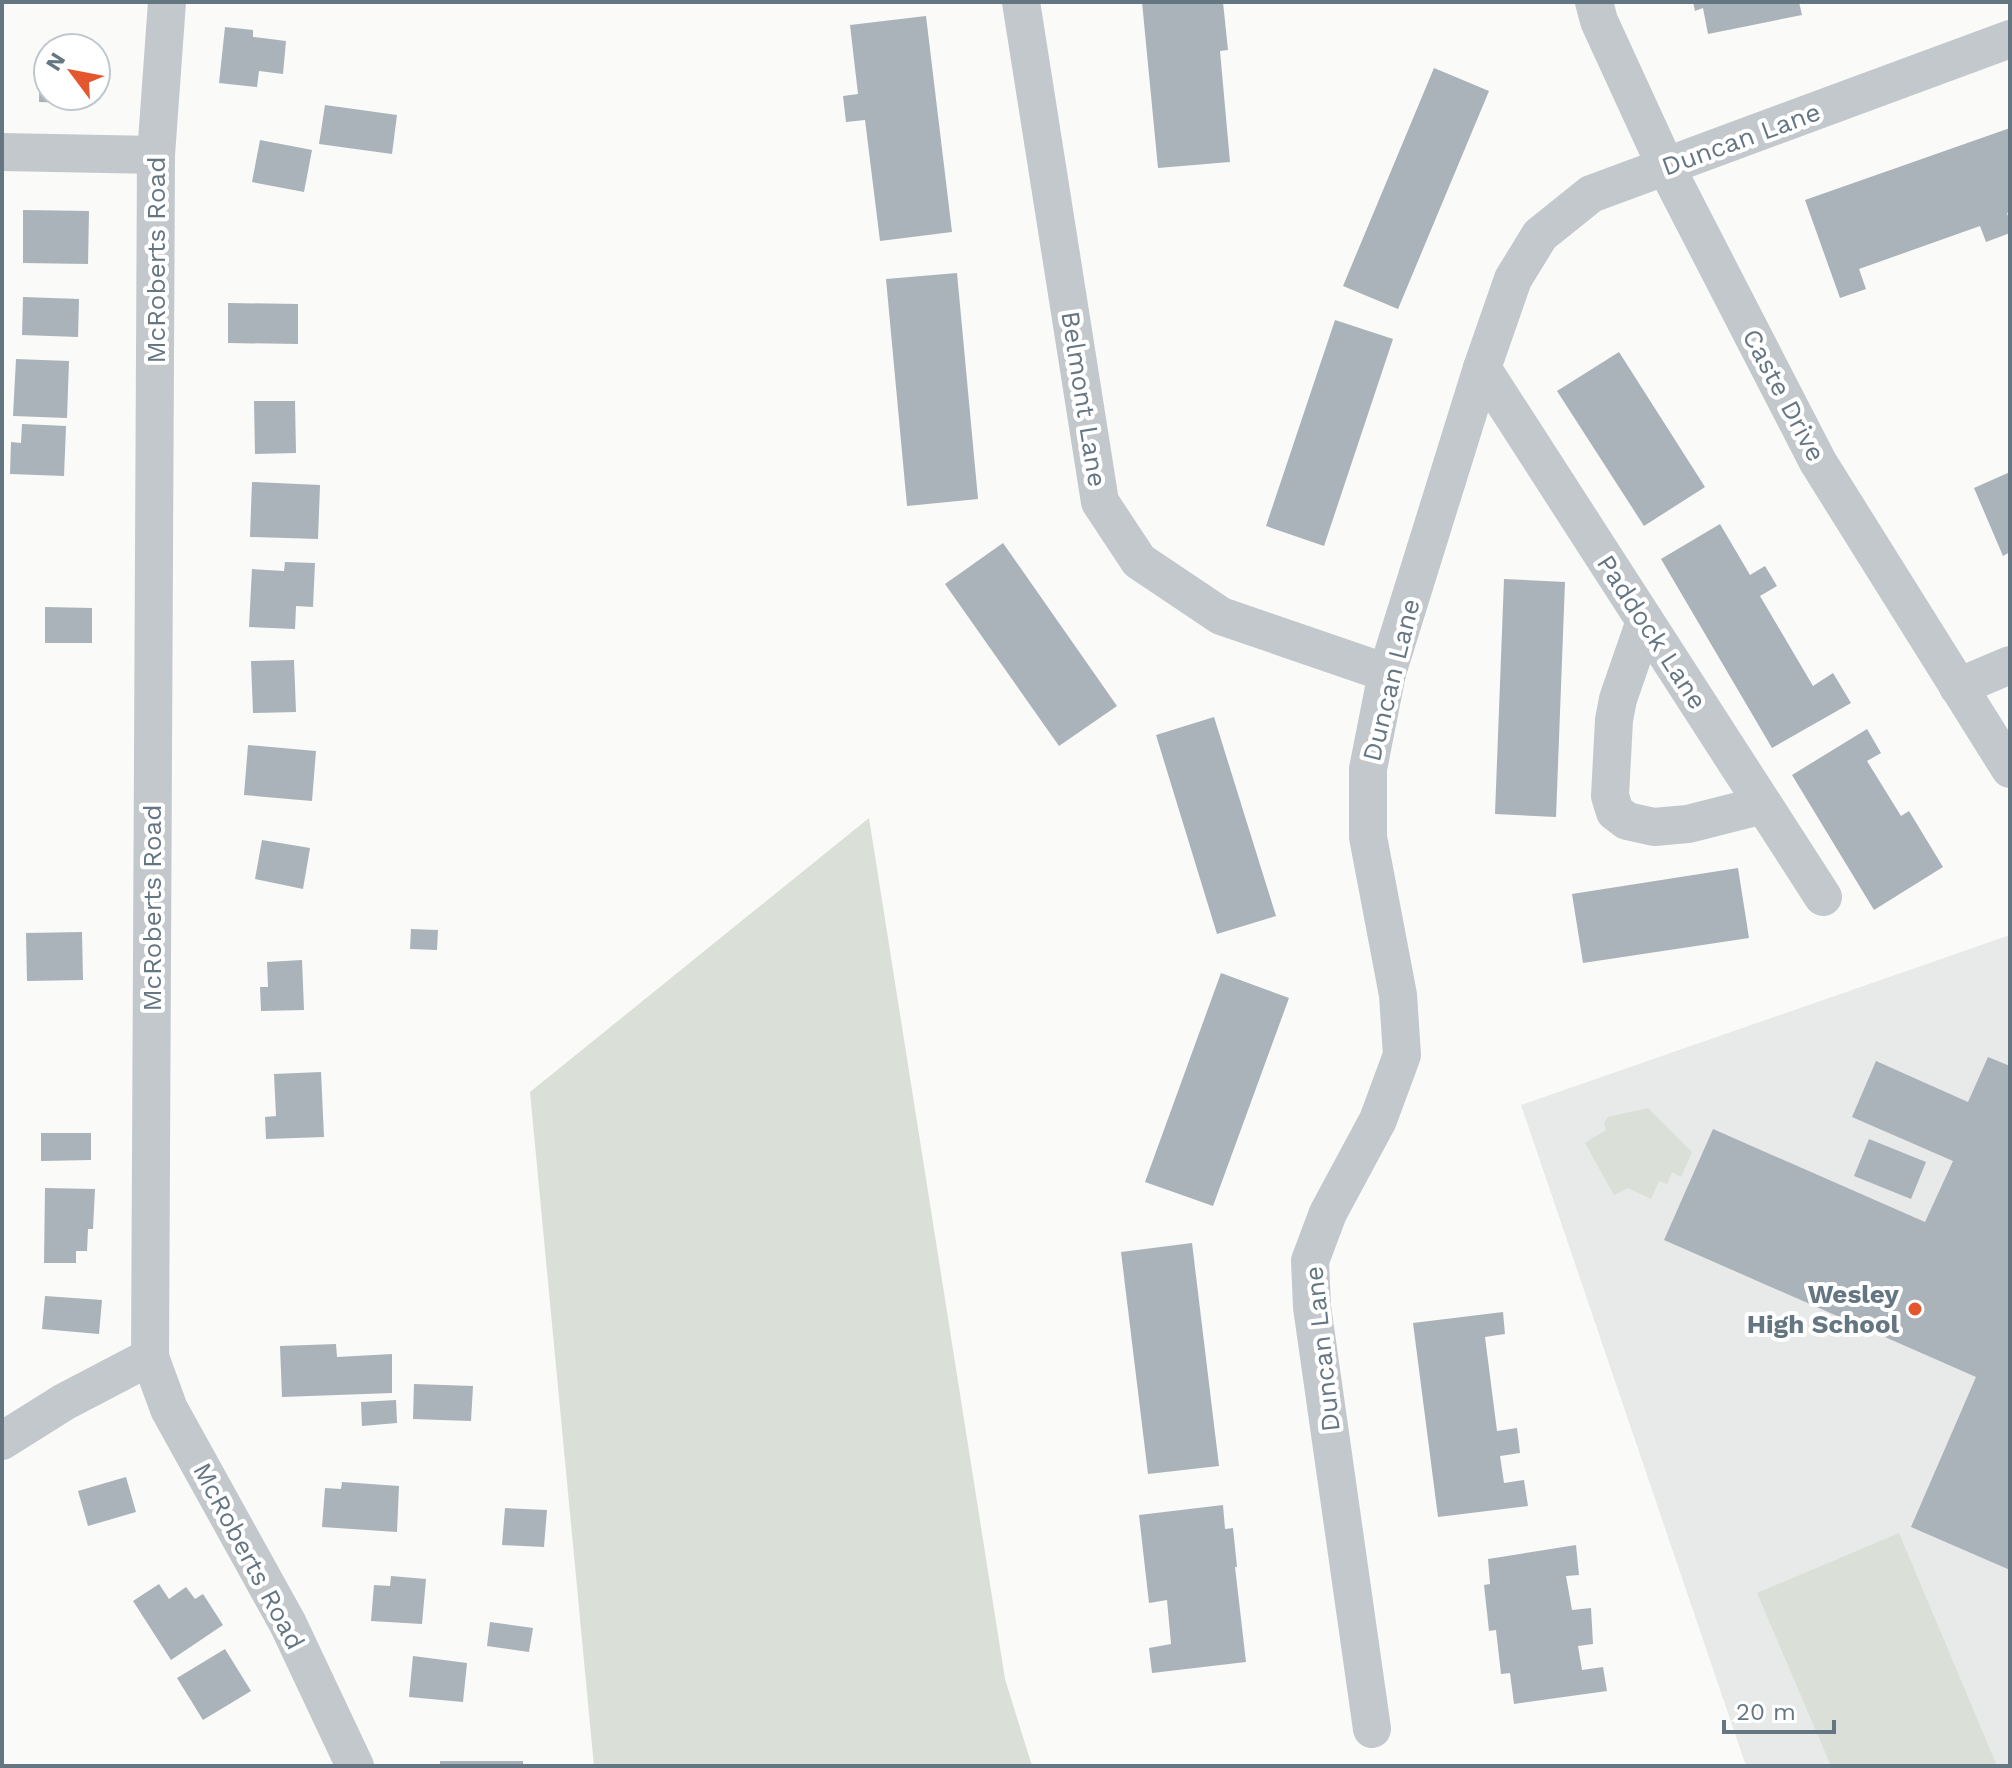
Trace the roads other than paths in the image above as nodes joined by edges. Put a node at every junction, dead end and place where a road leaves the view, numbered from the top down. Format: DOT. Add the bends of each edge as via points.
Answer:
graph roads {
  1 [pos="167,2"];
  2 [pos="1021,2"];
  3 [pos="1594,2"];
  4 [pos="2010,39"];
  5 [pos="2,152"];
  6 [pos="156,155"];
  7 [pos="1666,167"];
  8 [pos="1482,368"];
  9 [pos="1645,621"];
  10 [pos="2010,665"];
  11 [pos="1387,673"];
  12 [pos="1958,687"];
  13 [pos="2010,769"];
  14 [pos="1763,805"];
  15 [pos="1823,897"];
  16 [pos="150,1357"];
  17 [pos="2,1441"];
  18 [pos="1372,1729"];
  19 [pos="355,1766"];
  1 -- 6 [label="street, McRoberts Road"];
  2 -- 11 [label="street, Belmont Lane" via="1100,502 1139,561 1221,616"];
  3 -- 7 [label="street, Caste Drive"];
  4 -- 7 [label="street, Duncan Lane"];
  5 -- 6 [label="street"];
  6 -- 16 [label="street, McRoberts Road"];
  7 -- 8 [label="street, Duncan Lane" via="1591,194 1540,235 1513,279"];
  7 -- 12 [label="street, Caste Drive" via="1818,462"];
  8 -- 9 [label="street, Paddock Lane"];
  8 -- 11 [label="street, Duncan Lane"];
  9 -- 14 [label="street, Paddock Lane"];
  9 -- 14 [label="street" via="1614,720 1610,796 1615,812 1627,821 1654,827"];
  10 -- 12 [label="street"];
  11 -- 18 [label="street, Duncan Lane" via="1368,769 1368,837 1398,995 1402,1055 1378,1120 1328,1213 1310,1261 1312,1307"];
  12 -- 13 [label="street, Caste Drive"];
  14 -- 15 [label="street, Paddock Lane"];
  16 -- 17 [label="street"];
  16 -- 19 [label="street, McRoberts Road" via="169,1409 288,1624"];
}
